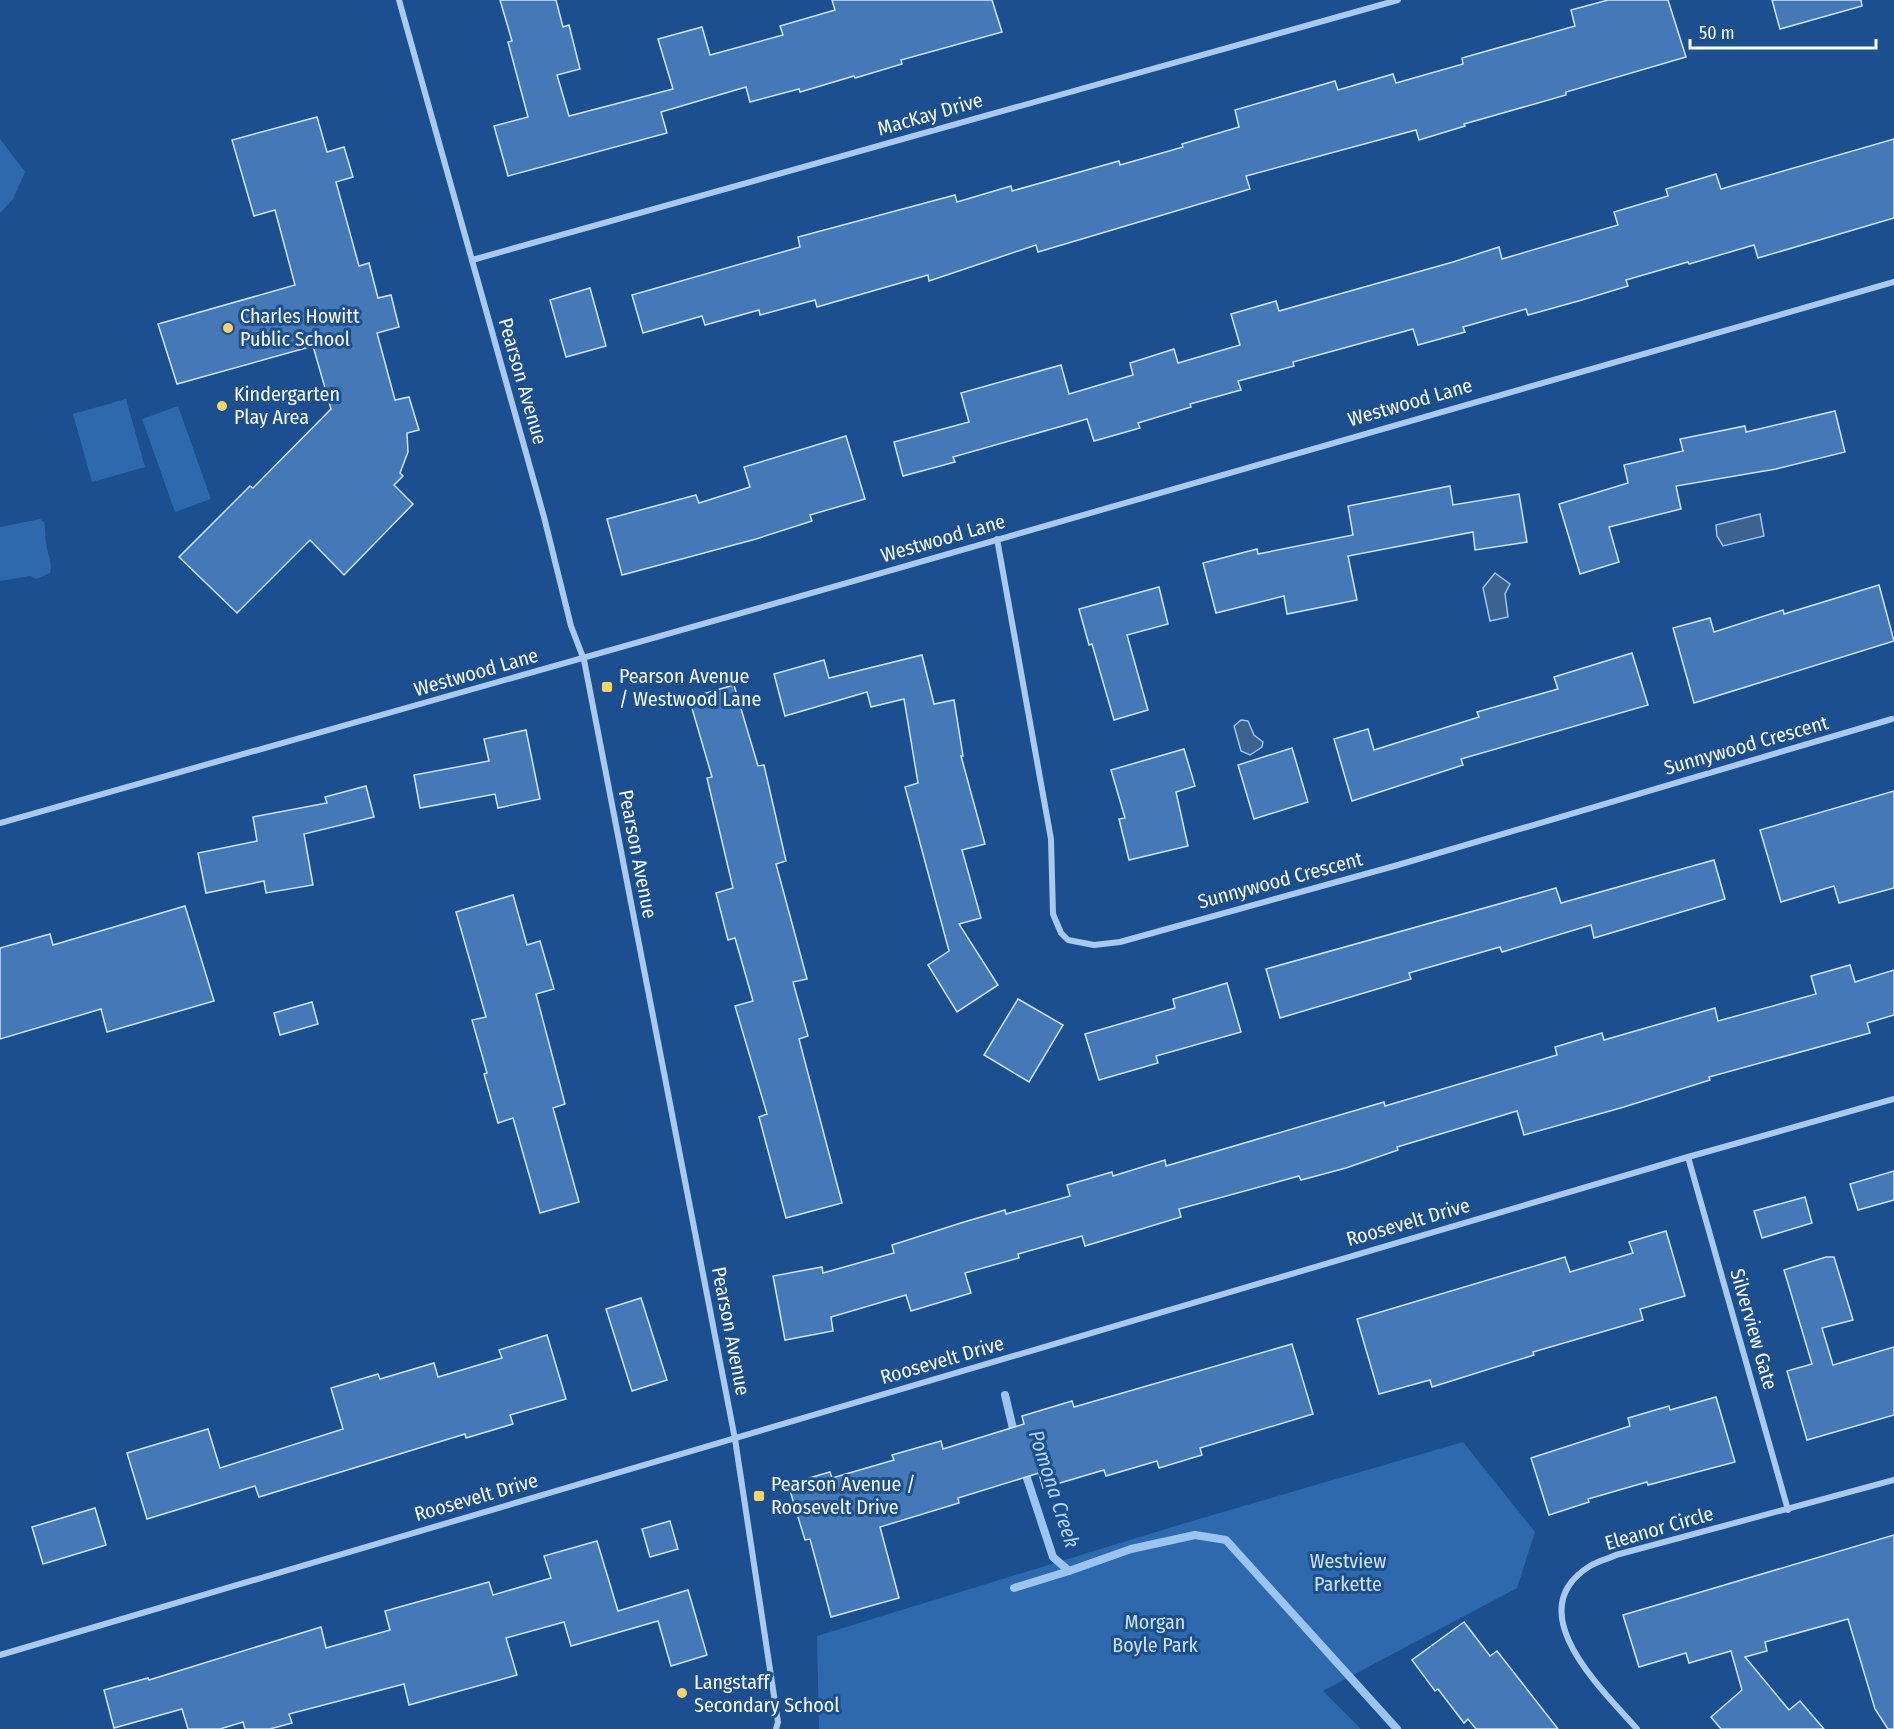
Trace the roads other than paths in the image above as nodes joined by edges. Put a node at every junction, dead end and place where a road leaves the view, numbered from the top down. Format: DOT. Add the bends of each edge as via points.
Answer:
graph roads {
  1 [pos="399,0"];
  2 [pos="1398,0"];
  3 [pos="472,260"];
  4 [pos="1894,282"];
  5 [pos="997,539"];
  6 [pos="584,660"];
  7 [pos="1892,719"];
  8 [pos="0,823"];
  9 [pos="1894,1099"];
  10 [pos="1688,1157"];
  11 [pos="735,1439"];
  12 [pos="1894,1480"];
  13 [pos="1788,1510"];
  14 [pos="0,1655"];
  15 [pos="776,1729"];
  16 [pos="1637,1729"];
  1 -- 3 [label="street, Pearson Avenue"];
  2 -- 3 [label="street, MacKay Drive"];
  3 -- 6 [label="street, Pearson Avenue" via="571,626"];
  4 -- 5 [label="street, Westwood Lane"];
  5 -- 6 [label="street, Westwood Lane"];
  5 -- 7 [label="street, Sunnywood Crescent" via="1051,839 1053,914 1068,940 1094,945 1120,942"];
  6 -- 8 [label="street, Westwood Lane"];
  6 -- 11 [label="street, Pearson Avenue"];
  9 -- 10 [label="street, Roosevelt Drive"];
  10 -- 11 [label="street, Roosevelt Drive"];
  10 -- 13 [label="street, Silverview Gate"];
  11 -- 14 [label="street, Roosevelt Drive"];
  11 -- 15 [label="street, Pearson Avenue" via="766,1629"];
  12 -- 13 [label="street, Eleanor Circle"];
  13 -- 16 [label="street, Eleanor Circle" via="1616,1555 1590,1566 1567,1588 1562,1625 1566,1636 1580,1663"];
}
